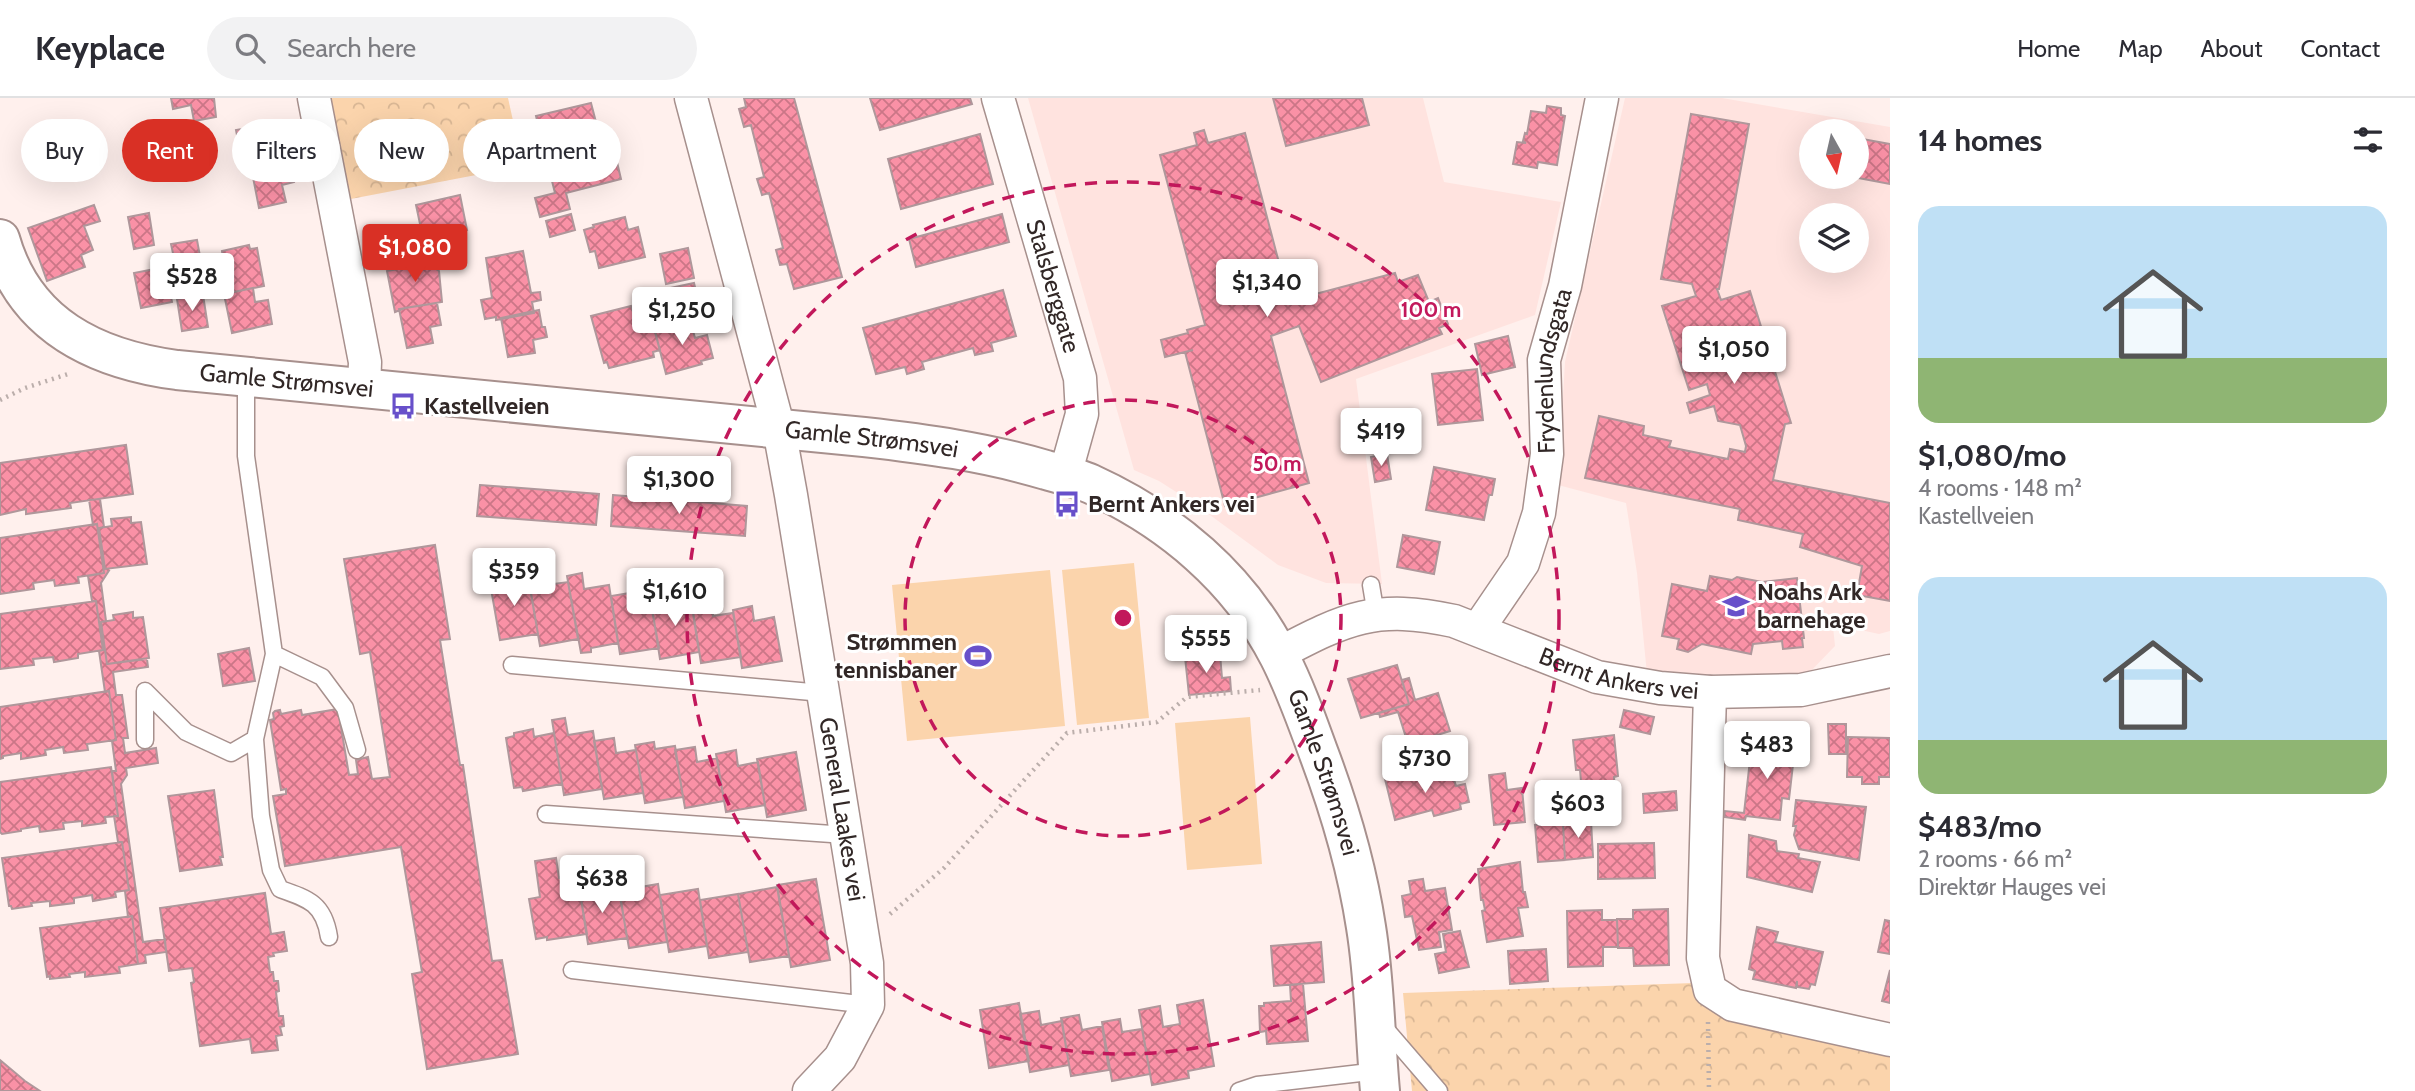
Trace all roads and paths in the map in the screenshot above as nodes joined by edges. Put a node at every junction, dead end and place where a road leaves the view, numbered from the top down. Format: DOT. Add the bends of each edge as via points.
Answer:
graph roads {
  1 [pos="314,98"];
  2 [pos="691,98"];
  3 [pos="998,98"];
  4 [pos="1602,98"];
  5 [pos="0,239"];
  6 [pos="72,373"];
  7 [pos="247,377"];
  8 [pos="364,389"];
  9 [pos="0,400"];
  10 [pos="779,429"];
  11 [pos="1065,475"];
  12 [pos="1478,629"];
  13 [pos="274,654"];
  14 [pos="512,665"];
  15 [pos="1285,668"];
  16 [pos="1890,671"];
  17 [pos="1710,692"];
  18 [pos="822,693"];
  19 [pos="255,739"];
  20 [pos="145,740"];
  21 [pos="357,750"];
  22 [pos="546,814"];
  23 [pos="846,835"];
  24 [pos="329,937"];
  25 [pos="863,938"];
  26 [pos="572,970"];
  27 [pos="1710,990"];
  28 [pos="868,1005"];
  29 [pos="1374,1017"];
  30 [pos="1890,1040"];
  31 [pos="1379,1081"];
  32 [pos="809,1091"];
  33 [pos="1239,1091"];
  34 [pos="1439,1091"];
  35 [pos="1709,1091"];
  1 -- 8 [label="street" via="365,362"];
  2 -- 10 [label="street, General Laakes vei"];
  3 -- 11 [label="street, Stalsberggate" via="1080,378 1081,421"];
  4 -- 12 [label="street, Frydenlundsgata" via="1565,286 1544,360 1547,454 1539,513 1523,563"];
  5 -- 7 [label="street, Gamle Strømsvei" via="11,269 34,304 65,333 88,346 153,367"];
  6 -- 9 [label="path"];
  7 -- 8 [label="street, Gamle Strømsvei"];
  7 -- 13 [label="lane" via="246,456"];
  8 -- 10 [label="street, Gamle Strømsvei"];
  10 -- 11 [label="street, Gamle Strømsvei" via="963,449"];
  10 -- 18 [label="street, General Laakes vei"];
  11 -- 15 [label="street, Gamle Strømsvei" via="1130,504 1194,548 1243,601"];
  12 -- 15 [label="street, Bernt Ankers vei" via="1431,616 1393,613 1374,600 1330,626"];
  12 -- 17 [label="street, Bernt Ankers vei" via="1597,677"];
  13 -- 19 [label="lane"];
  13 -- 21 [label="lane" via="322,677 345,708"];
  14 -- 18 [label="lane"];
  15 -- 25 [label="path" via="1268,690 1187,697 1157,722 1067,733 944,868"];
  15 -- 29 [label="street, Gamle Strømsvei" via="1329,781 1360,892"];
  16 -- 17 [label="street, Bernt Ankers vei" via="1801,690"];
  17 -- 27 [label="street" via="1703,958"];
  18 -- 23 [label="street, General Laakes vei"];
  19 -- 20 [label="lane" via="231,753 186,732 145,691"];
  19 -- 24 [label="lane" via="271,870 280,889 307,898 326,919"];
  22 -- 23 [label="lane"];
  23 -- 25 [label="street, General Laakes vei"];
  25 -- 28 [label="street, General Laakes vei"];
  26 -- 28 [label="lane"];
  27 -- 30 [label="street" via="1733,1005"];
  27 -- 35 [label="path"];
  28 -- 32 [label="street" via="840,1058"];
  29 -- 31 [label="street, Gamle Strømsvei"];
  29 -- 34 [label="lane"];
  31 -- 33 [label="lane" via="1257,1085"];
}
